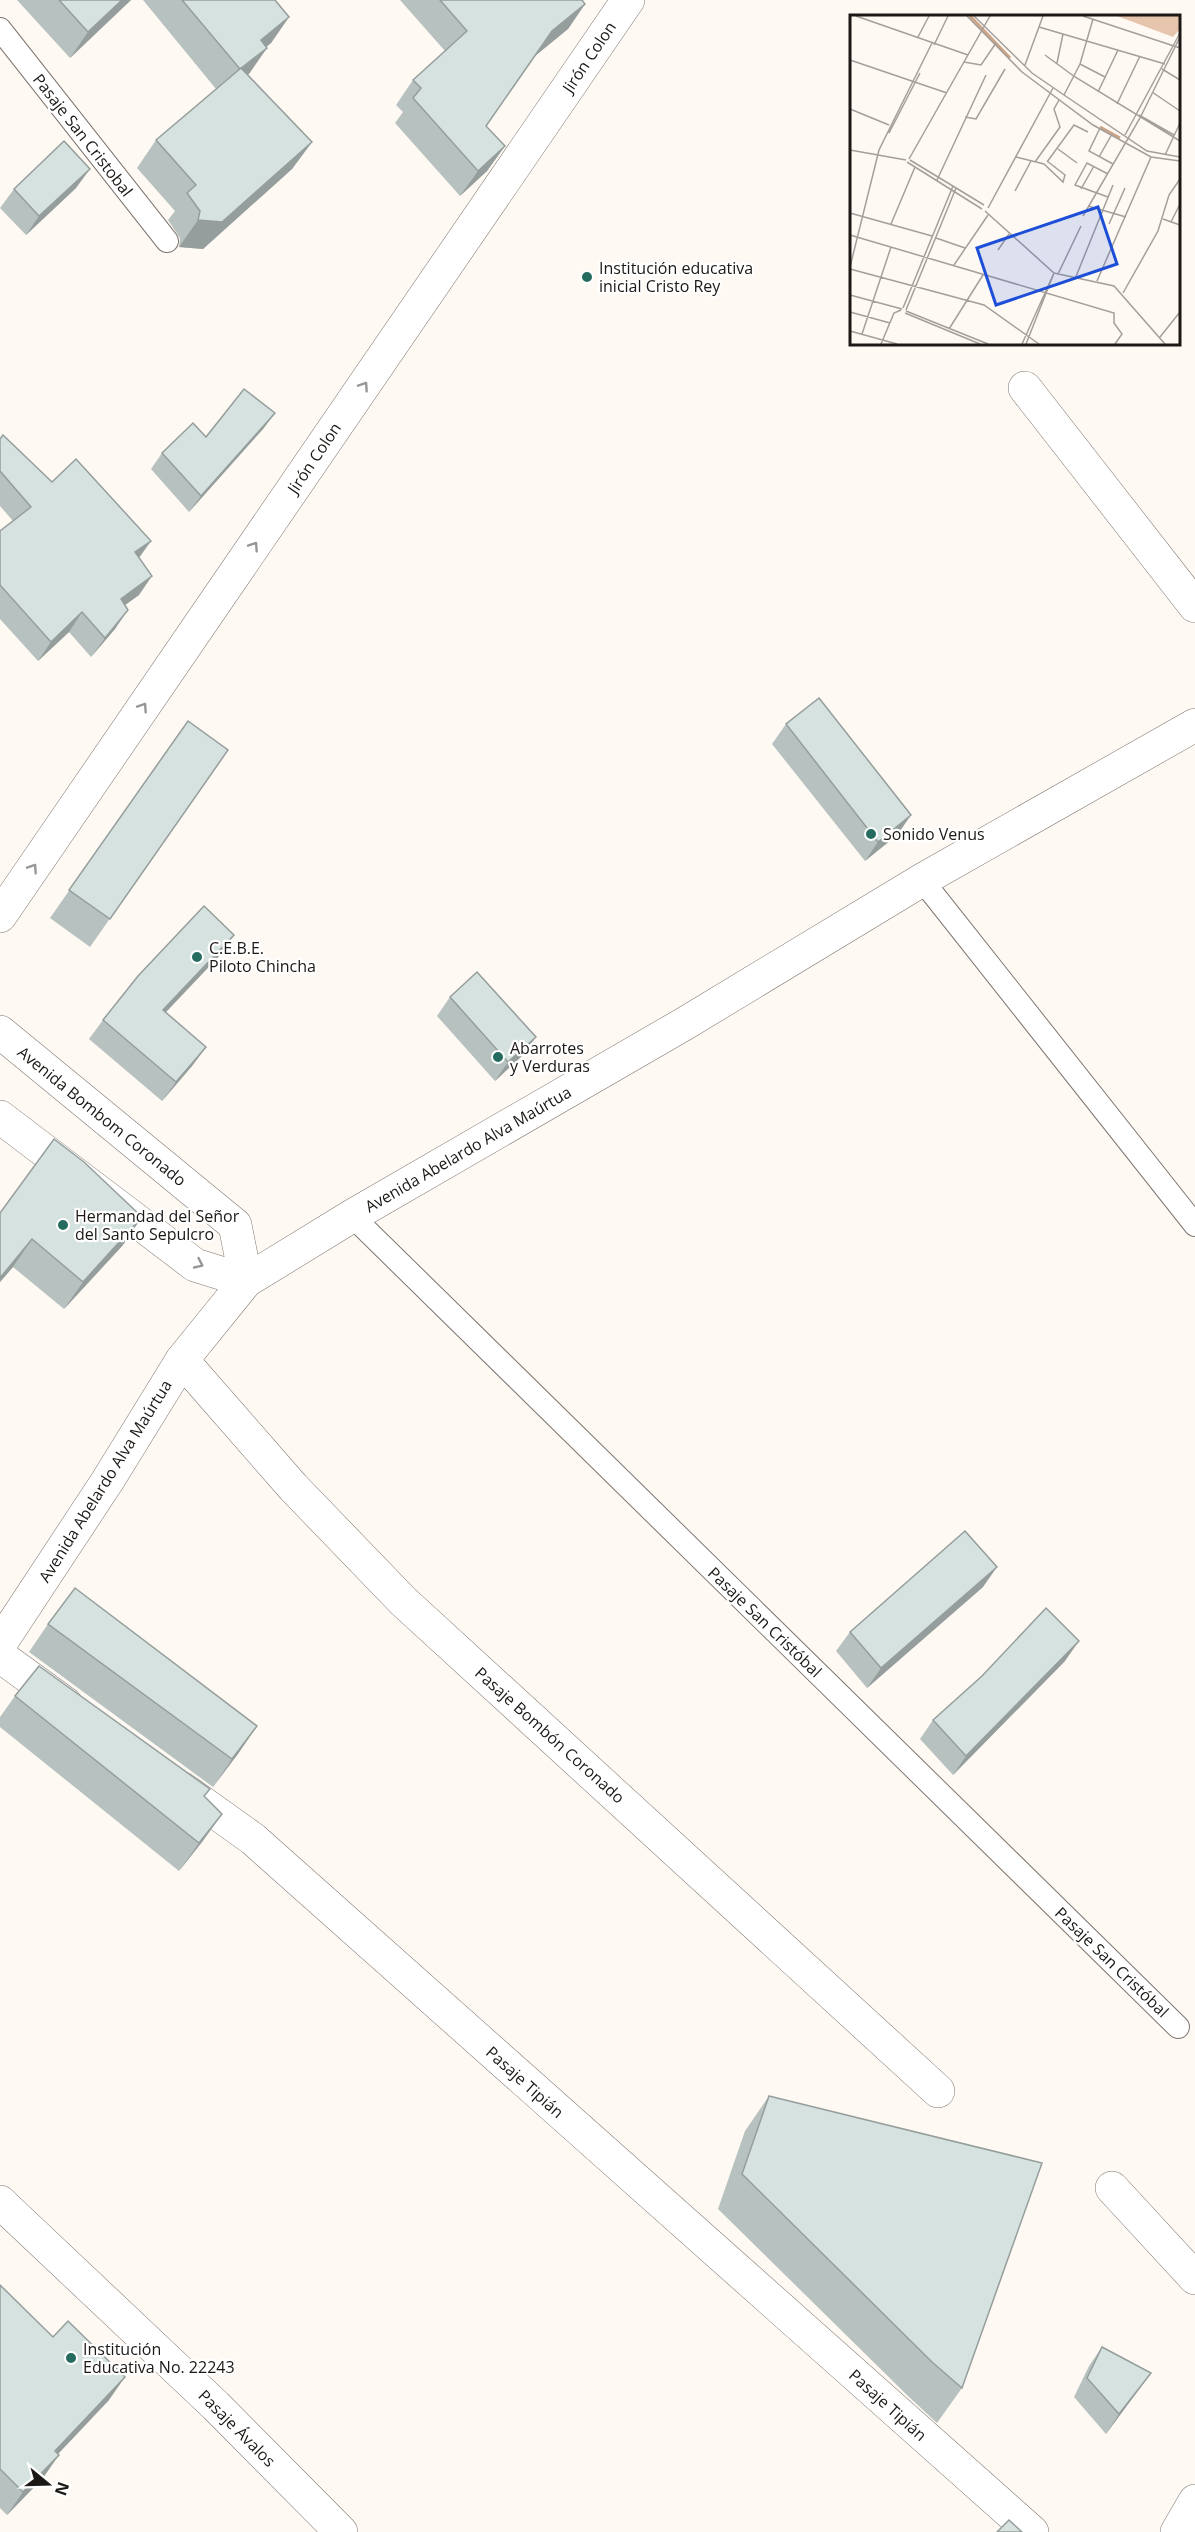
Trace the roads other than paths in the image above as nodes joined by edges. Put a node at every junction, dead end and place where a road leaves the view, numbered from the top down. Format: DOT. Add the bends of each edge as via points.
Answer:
graph roads {
  1 [pos="628,0"];
  2 [pos="0,28"];
  3 [pos="167,241"];
  4 [pos="1025,388"];
  5 [pos="1195,606"];
  6 [pos="1195,725"];
  7 [pos="922,880"];
  8 [pos="0,916"];
  9 [pos="0,1032"];
  10 [pos="0,1117"];
  11 [pos="352,1216"];
  12 [pos="1195,1225"];
  13 [pos="246,1281"];
  14 [pos="182,1359"];
  15 [pos="0,1644"];
  16 [pos="0,1656"];
  17 [pos="94,1724"];
  18 [pos="159,1771"];
  19 [pos="1178,2027"];
  20 [pos="938,2091"];
  21 [pos="1112,2188"];
  22 [pos="0,2202"];
  23 [pos="1195,2278"];
  24 [pos="1195,2501"];
  25 [pos="341,2532"];
  26 [pos="1032,2532"];
  27 [pos="1177,2532"];
  8 -- 1 [label="street, Jirón Colon, one-way"];
  2 -- 3 [label="lane, Pasaje San Cristobal"];
  4 -- 5 [label="street"];
  6 -- 7 [label="street, Avenida Abelardo Alva Maúrtua"];
  7 -- 11 [label="street, Avenida Abelardo Alva Maúrtua" via="684,1024"];
  7 -- 12 [label="lane"];
  9 -- 13 [label="street, Avenida Bombom Coronado" via="235,1225"];
  10 -- 13 [label="street, one-way" via="195,1265"];
  11 -- 13 [label="street, Avenida Abelardo Alva Maúrtua"];
  11 -- 19 [label="lane, Pasaje San Cristóbal"];
  13 -- 14 [label="street, Avenida Abelardo Alva Maúrtua"];
  14 -- 15 [label="street, Avenida Abelardo Alva Maúrtua"];
  14 -- 20 [label="street, Pasaje Bombón Coronado" via="293,1487 403,1601"];
  16 -- 17 [label="street"];
  18 -- 26 [label="street, Pasaje Tipián" via="253,1839"];
  21 -- 23 [label="street"];
  22 -- 25 [label="street, Pasaje Ávalos" via="216,2406"];
  24 -- 27 [label="street"];
}
